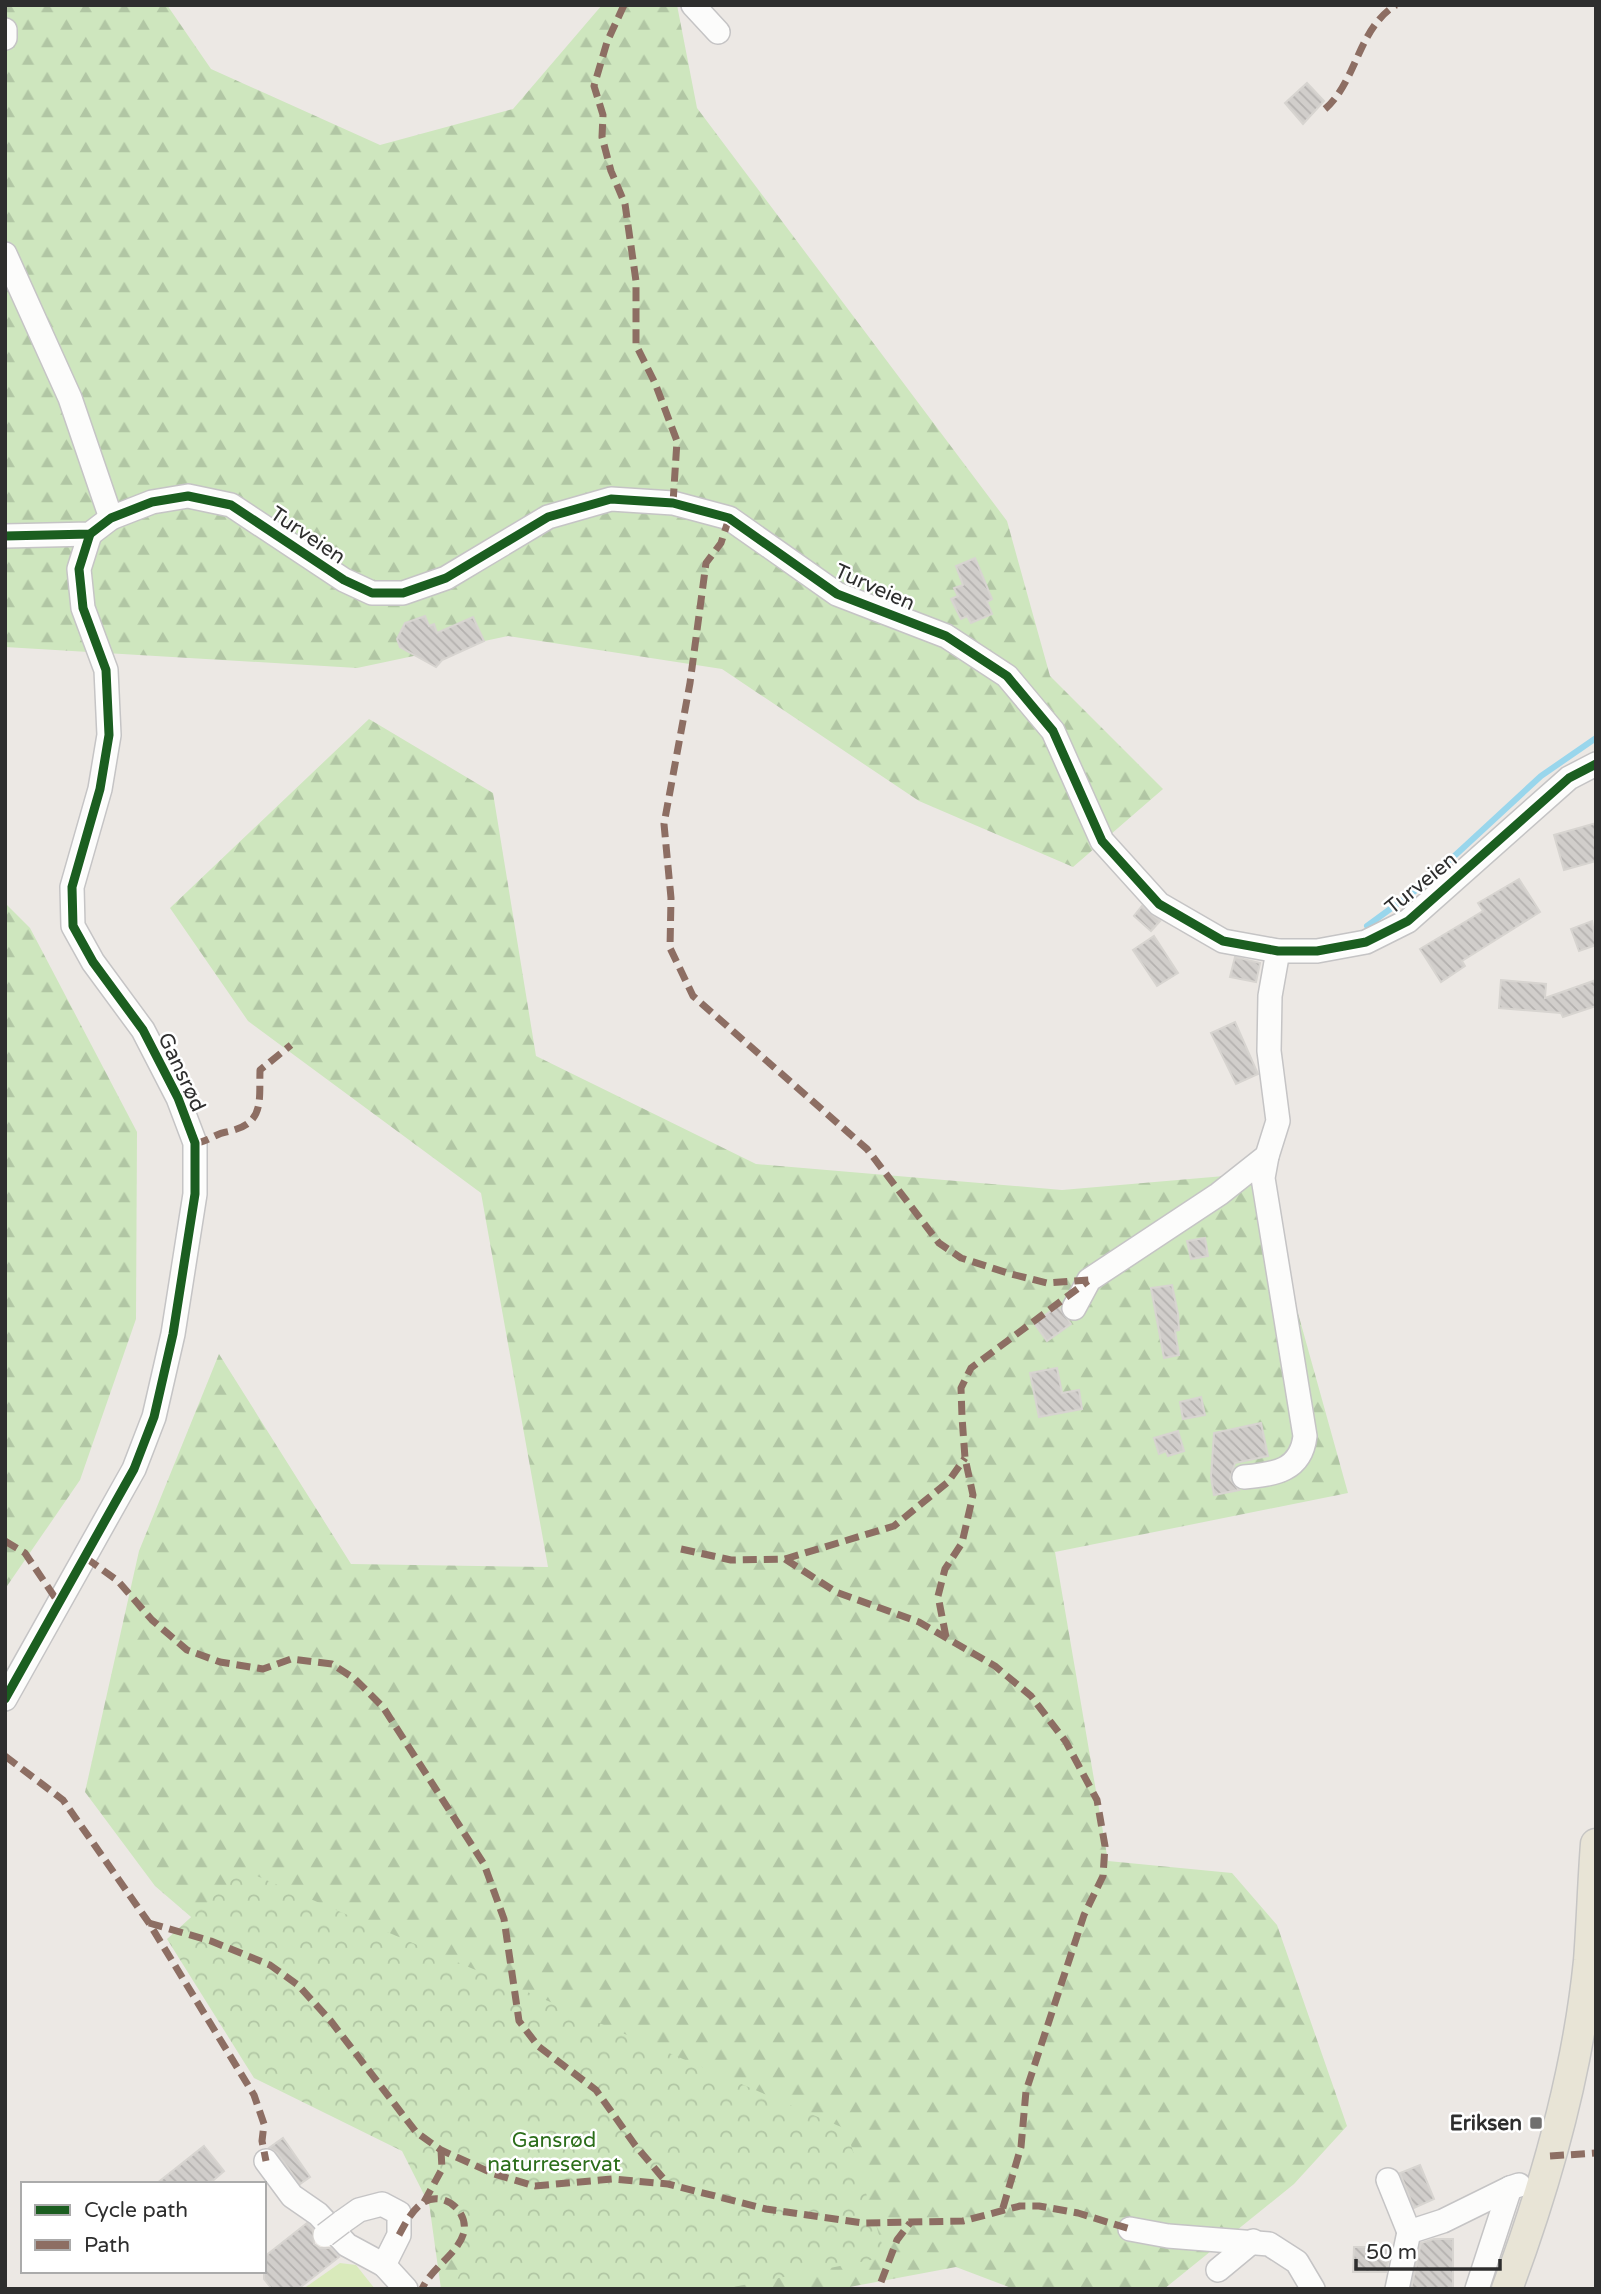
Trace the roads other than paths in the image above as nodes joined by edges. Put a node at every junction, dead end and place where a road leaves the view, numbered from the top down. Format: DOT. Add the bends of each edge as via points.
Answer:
graph roads {
  1 [pos="693,5"];
  2 [pos="5,30"];
  3 [pos="718,32"];
  4 [pos="5,38"];
  5 [pos="5,254"];
  6 [pos="111,518"];
  7 [pos="90,534"];
  8 [pos="5,536"];
  9 [pos="1596,764"];
  10 [pos="1278,951"];
  11 [pos="1267,1156"];
  12 [pos="1074,1308"];
  13 [pos="1244,1477"];
  14 [pos="5,1699"];
  15 [pos="1596,1844"];
  16 [pos="266,2161"];
  17 [pos="1545,2175"];
  18 [pos="1388,2180"];
  19 [pos="1510,2188"];
  20 [pos="334,2229"];
  21 [pos="1130,2229"];
  22 [pos="1409,2232"];
  23 [pos="1252,2241"];
  24 [pos="384,2265"];
  25 [pos="1218,2270"];
  26 [pos="406,2289"];
  27 [pos="1313,2289"];
  28 [pos="1396,2289"];
  29 [pos="1477,2289"];
  30 [pos="1507,2289"];
  1 -- 3 [label="street"];
  2 -- 4 [label="street"];
  5 -- 6 [label="street" via="70,398"];
  6 -- 7 [label="street, Turveien"];
  6 -- 10 [label="street, Turveien" via="152,502 188,496 231,505 344,580 372,593 403,593 446,578 548,517 611,499 673,503 729,518 837,594 946,636 1007,677 1053,731 1102,841 1158,904 1223,941"];
  7 -- 8 [label="street"];
  7 -- 14 [label="street, Gansrød" via="79,569 83,607 106,670 108,736 100,789 72,887 73,926 93,962 143,1030 178,1098 195,1143 195,1194 173,1334 154,1417 134,1469"];
  9 -- 10 [label="street, Turveien" via="1569,778 1408,921 1366,942 1317,951"];
  10 -- 11 [label="street" via="1270,996 1269,1051 1278,1121"];
  11 -- 12 [label="street" via="1219,1194 1089,1280"];
  11 -- 13 [label="street" via="1263,1178 1305,1436 1303,1455 1295,1463 1268,1475"];
  15 -- 17 [label="main road" via="1588,1963 1576,2042"];
  16 -- 24 [label="street" via="292,2196 318,2214 346,2245"];
  17 -- 19 [label="street"];
  17 -- 30 [label="main road"];
  18 -- 22 [label="street"];
  19 -- 22 [label="street"];
  19 -- 29 [label="street"];
  20 -- 24 [label="street" via="359,2210 382,2204 399,2213 399,2235"];
  21 -- 23 [label="street"];
  22 -- 28 [label="street"];
  23 -- 25 [label="street"];
  23 -- 27 [label="street" via="1269,2244 1297,2262"];
  24 -- 26 [label="street"];
}
